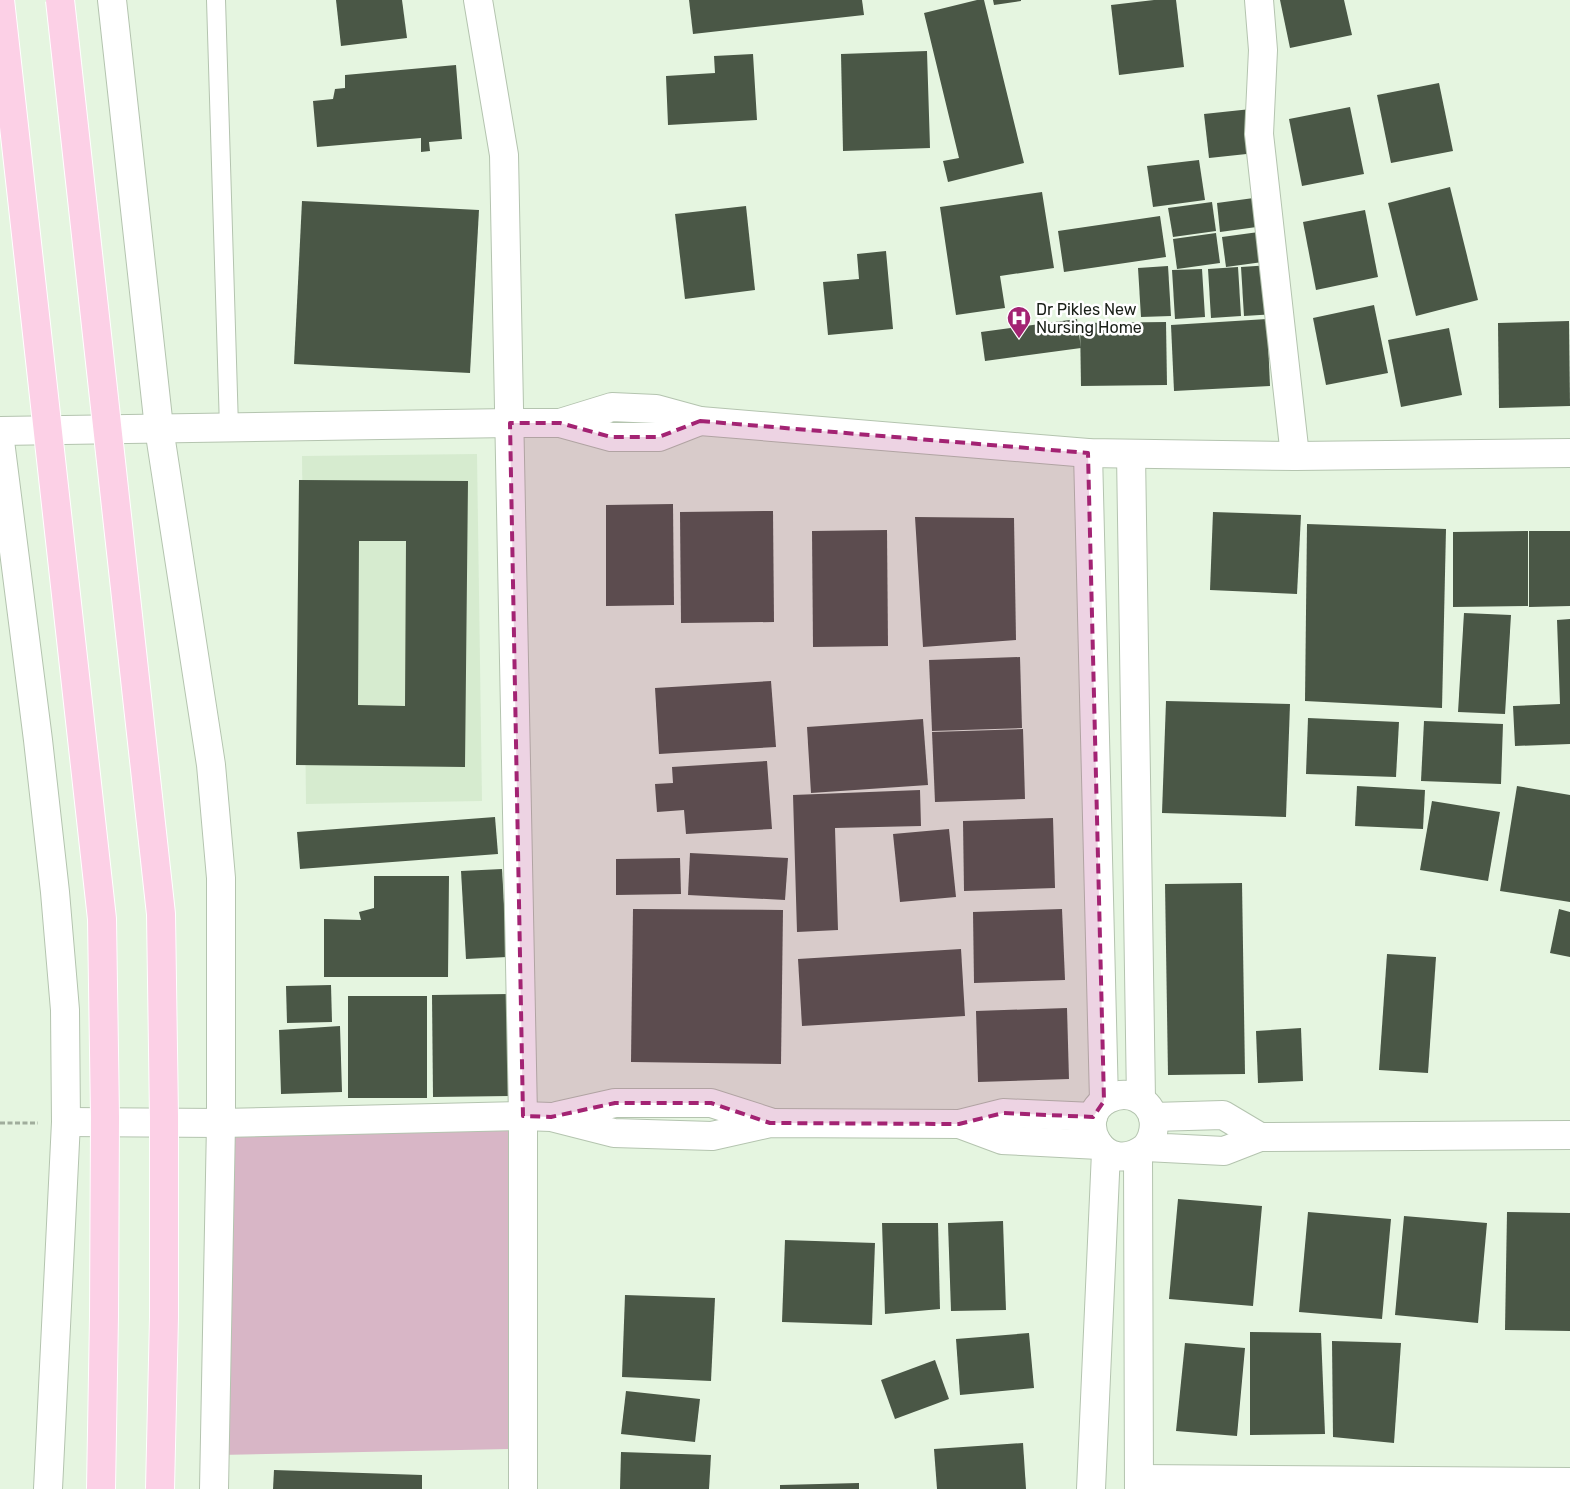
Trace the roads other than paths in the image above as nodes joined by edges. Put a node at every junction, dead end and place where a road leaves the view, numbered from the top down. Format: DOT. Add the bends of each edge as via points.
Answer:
graph roads {
  1 [pos="0,0"];
  2 [pos="60,0"];
  3 [pos="112,0"];
  4 [pos="216,0"];
  5 [pos="478,0"];
  6 [pos="1259,0"];
  7 [pos="510,423"];
  8 [pos="230,427"];
  9 [pos="159,428"];
  10 [pos="0,431"];
  11 [pos="0,441"];
  12 [pos="1088,453"];
  13 [pos="1570,453"];
  14 [pos="1131,454"];
  15 [pos="1295,456"];
  16 [pos="1147,1108"];
  17 [pos="1098,1109"];
  18 [pos="523,1116"];
  19 [pos="66,1122"];
  20 [pos="221,1124"];
  21 [pos="959,1124"];
  22 [pos="1570,1135"];
  23 [pos="1260,1137"];
  24 [pos="1103,1149"];
  25 [pos="1142,1150"];
  26 [pos="1570,1482"];
  27 [pos="1139,1484"];
  28 [pos="48,1489"];
  29 [pos="101,1489"];
  30 [pos="160,1489"];
  31 [pos="214,1489"];
  32 [pos="522,1489"];
  33 [pos="1091,1489"];
  1 -- 29 [label="highway, bridge" via="102,919 105,1137"];
  2 -- 30 [label="highway, bridge" via="161,914 164,1308"];
  3 -- 9 [label="street"];
  4 -- 8 [label="lane"];
  5 -- 7 [label="street" via="504,155"];
  6 -- 15 [label="street" via="1263,50 1259,134"];
  7 -- 8 [label="street"];
  7 -- 12 [label="street" via="560,423 612,407 656,409 700,421"];
  7 -- 18 [label="street"];
  8 -- 9 [label="street"];
  9 -- 10 [label="street"];
  9 -- 20 [label="street" via="211,764 218,840 221,878"];
  11 -- 19 [label="street" via="55,892 65,1010"];
  12 -- 14 [label="street"];
  12 -- 17 [label="street"];
  13 -- 15 [label="street"];
  14 -- 15 [label="street"];
  14 -- 16 [label="street"];
  16 -- 17 [label="street" via="1132,1096 1123,1094 1113,1096"];
  16 -- 23 [label="street" via="1223,1115"];
  16 -- 25 [label="street" via="1155,1128 1152,1138"];
  17 -- 21 [label="street" via="1003,1113"];
  17 -- 24 [label="street" via="1092,1127 1094,1137"];
  18 -- 20 [label="street"];
  18 -- 21 [label="street" via="551,1117 616,1103 711,1103 770,1123"];
  18 -- 32 [label="street"];
  19 -- 20 [label="street"];
  19 -- 28 [label="street"];
  20 -- 31 [label="street"];
  21 -- 24 [label="street" via="1002,1140"];
  22 -- 23 [label="street"];
  23 -- 25 [label="street" via="1224,1152"];
  24 -- 25 [label="street" via="1122,1156"];
  24 -- 33 [label="street"];
  25 -- 27 [label="street"];
  26 -- 27 [label="street"];
}
